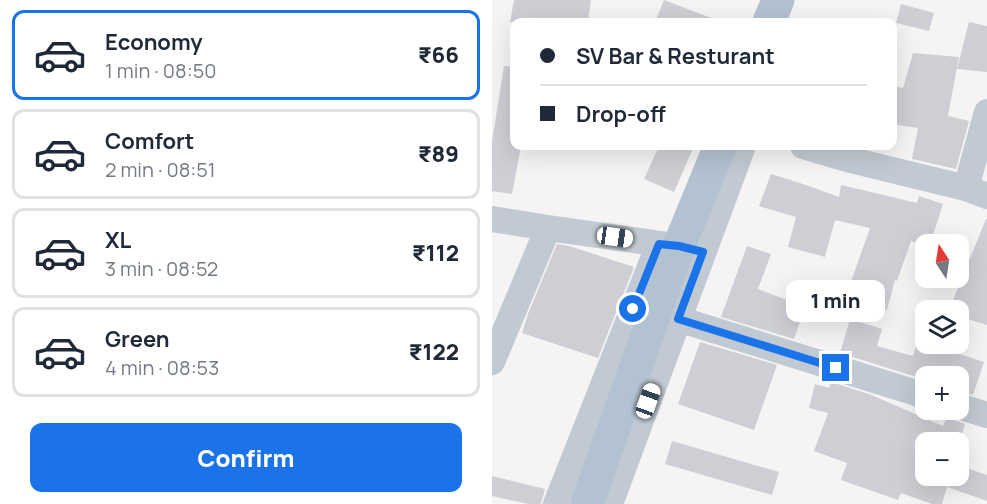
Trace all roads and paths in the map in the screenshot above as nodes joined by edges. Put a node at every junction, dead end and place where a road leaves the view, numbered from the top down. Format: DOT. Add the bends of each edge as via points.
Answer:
graph roads {
  1 [pos="778,0"];
  2 [pos="771,18"];
  3 [pos="987,112"];
  4 [pos="718,150"];
  5 [pos="741,150"];
  6 [pos="817,150"];
  7 [pos="976,192"];
  8 [pos="492,219"];
  9 [pos="548,228"];
  10 [pos="680,247"];
  11 [pos="678,319"];
  12 [pos="492,362"];
  13 [pos="915,393"];
  14 [pos="969,409"];
  15 [pos="987,415"];
  16 [pos="556,504"];
  17 [pos="587,504"];
  18 [pos="610,504"];
  1 -- 2 [label="main road"];
  3 -- 7 [label="street"];
  4 -- 10 [label="main road"];
  5 -- 10 [label="street"];
  6 -- 7 [label="street"];
  8 -- 9 [label="street"];
  9 -- 10 [label="street"];
  9 -- 12 [label="street"];
  10 -- 11 [label="street"];
  10 -- 16 [label="street"];
  10 -- 17 [label="main road"];
  11 -- 13 [label="street"];
  11 -- 18 [label="street"];
  14 -- 15 [label="street"];
}
